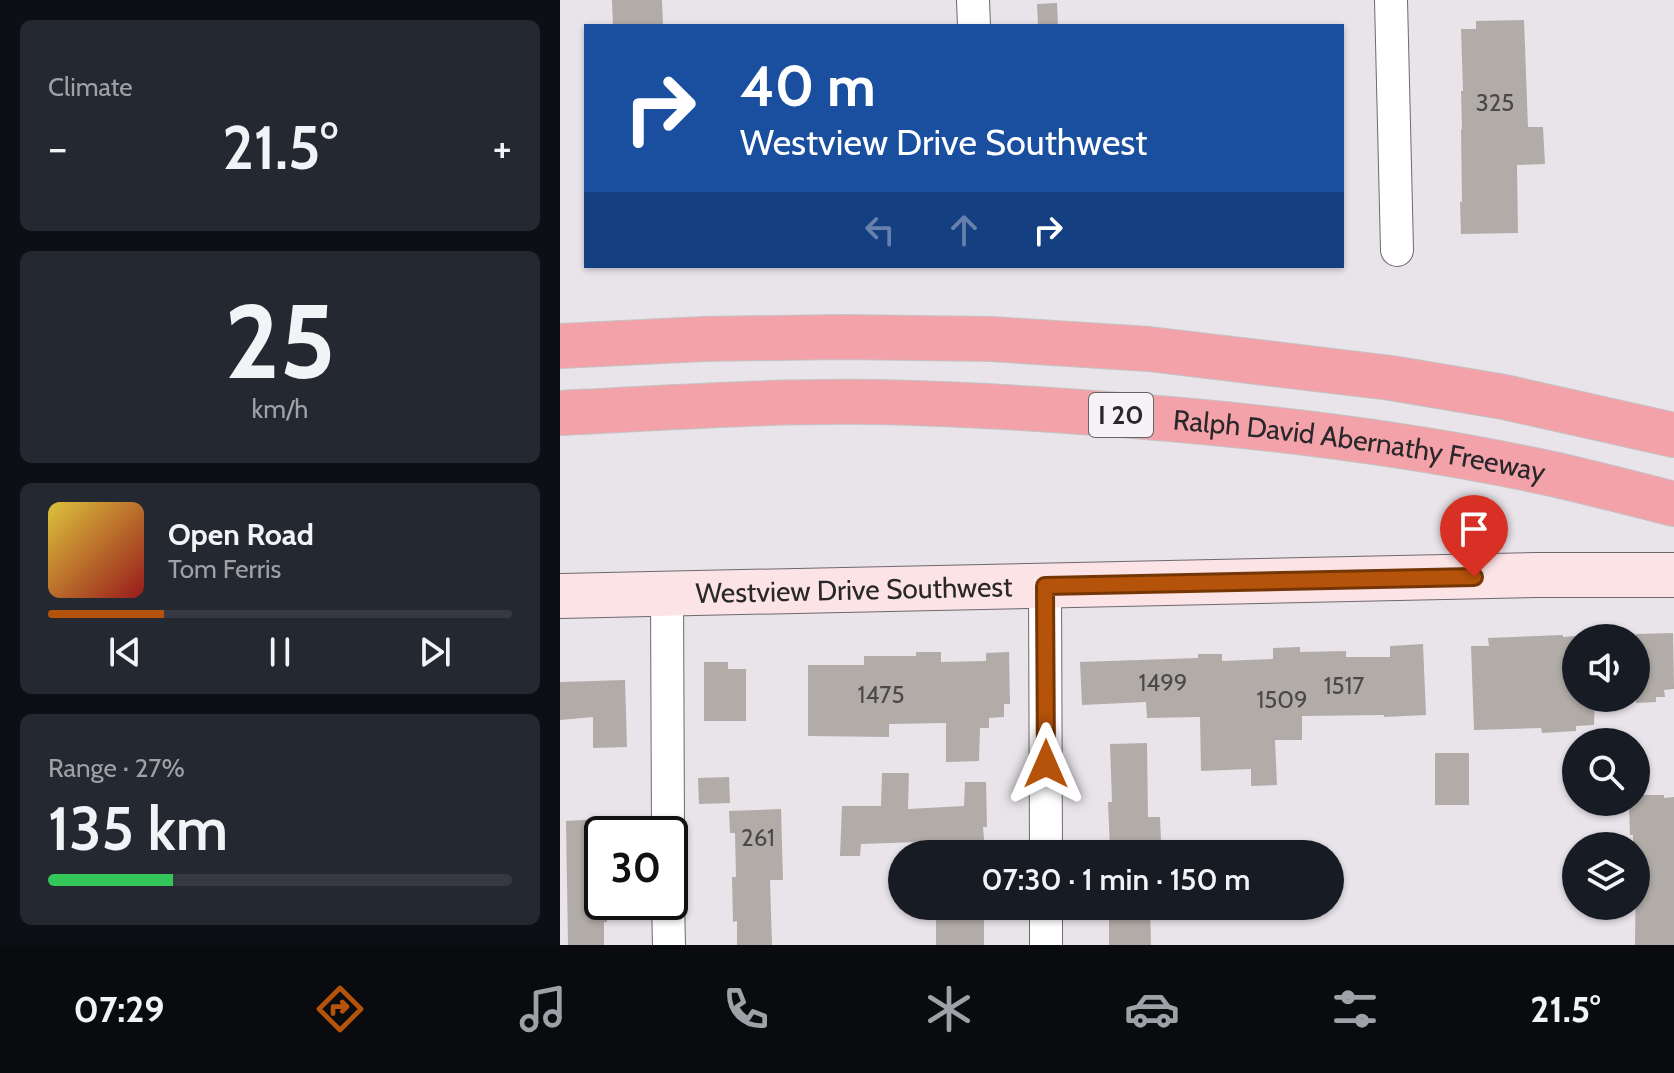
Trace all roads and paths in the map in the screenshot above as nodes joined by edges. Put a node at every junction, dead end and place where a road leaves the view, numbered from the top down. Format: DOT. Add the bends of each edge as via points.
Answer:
graph roads {
  1 [pos="973,0"];
  2 [pos="1391,0"];
  3 [pos="974,24"];
  4 [pos="1397,250"];
  5 [pos="560,346"];
  6 [pos="560,413"];
  7 [pos="1674,435"];
  8 [pos="1674,504"];
  9 [pos="1674,575"];
  10 [pos="1045,586"];
  11 [pos="667,594"];
  12 [pos="560,596"];
  13 [pos="668,816"];
  14 [pos="1046,840"];
  15 [pos="668,920"];
  16 [pos="1046,920"];
  17 [pos="669,945"];
  18 [pos="1046,945"];
  1 -- 3 [label="street"];
  2 -- 4 [label="street"];
  5 -- 7 [label="highway" via="840,337 1149,349 1391,378"];
  6 -- 8 [label="highway, Ralph David Abernathy Freeway / I 20" via="878,402 1219,422 1408,447"];
  9 -- 10 [label="street, Westview Drive Southwest"];
  10 -- 11 [label="street, Westview Drive Southwest"];
  10 -- 14 [label="street"];
  11 -- 12 [label="street, Westview Drive Southwest"];
  11 -- 13 [label="street"];
  15 -- 17 [label="street"];
  16 -- 18 [label="street"];
}
